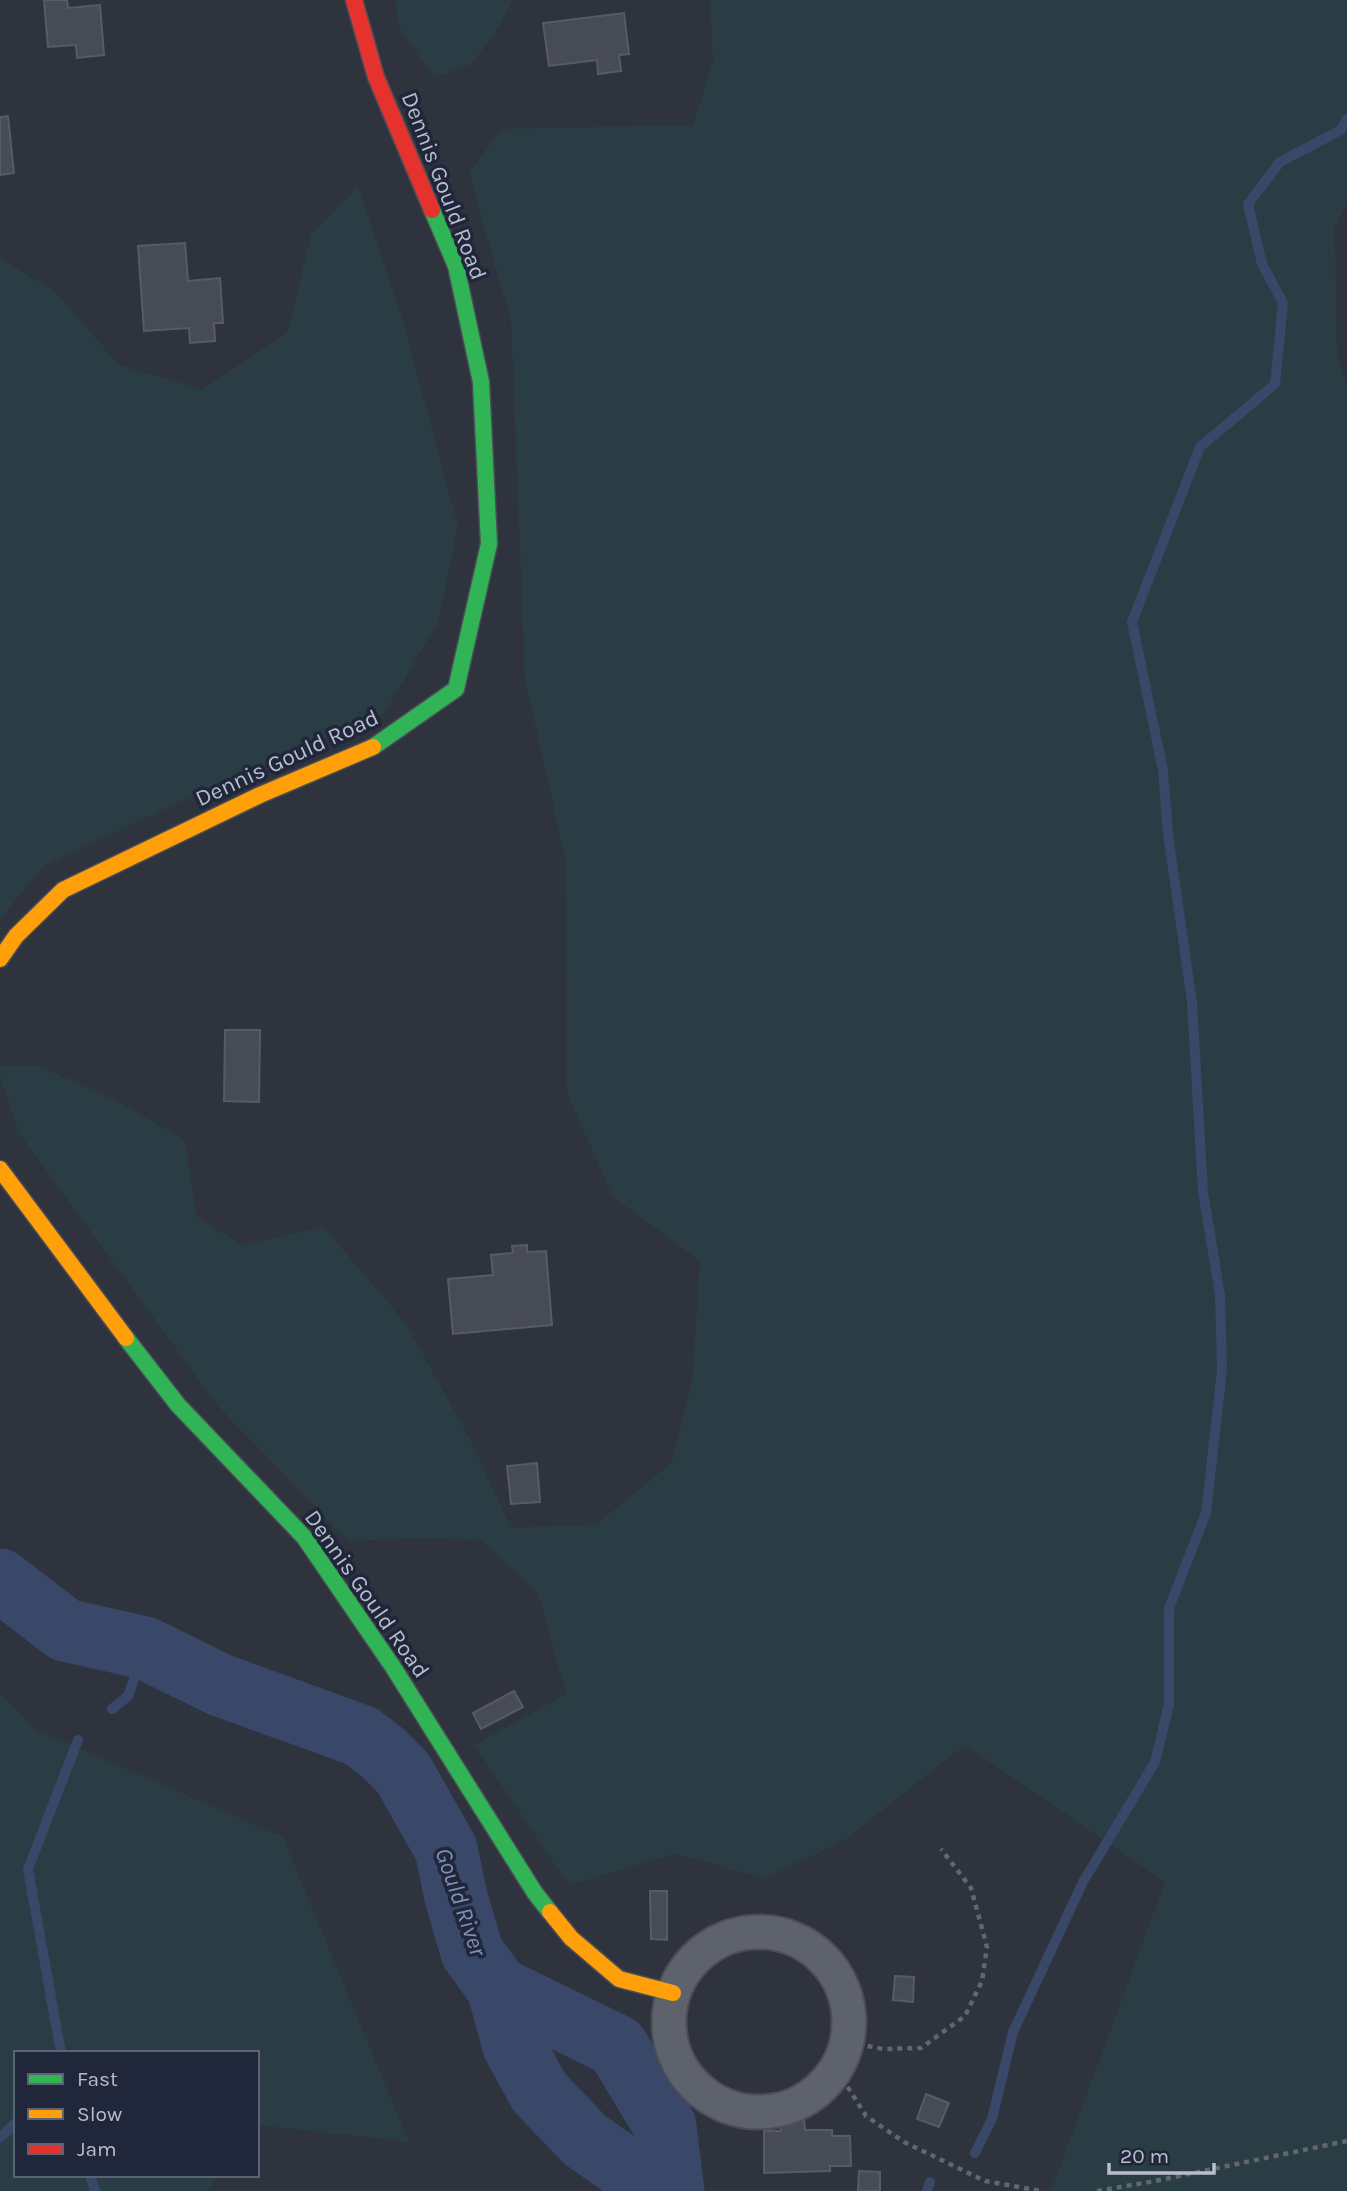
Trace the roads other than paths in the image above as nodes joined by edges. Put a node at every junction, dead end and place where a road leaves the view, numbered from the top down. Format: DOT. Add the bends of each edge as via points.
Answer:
graph roads {
  1 [pos="354,0"];
  2 [pos="0,959"];
  3 [pos="0,1169"];
  4 [pos="673,1993"];
  1 -- 2 [label="street, Dennis Gould Road" via="376,77 456,266 481,382 489,544 456,689 374,746 63,890 16,936"];
  3 -- 4 [label="street, Dennis Gould Road" via="178,1405 304,1537 393,1667 535,1893 571,1938 619,1979"];
  4 -- 4 [label="street" via="687,1967 710,1946 737,1934 768,1931 798,1940 823,1957 841,1982 850,2011 842,2056 818,2092 792,2106 764,2113 735,2109 708,2097 682,2068 673,2051 668,2022"];
}
